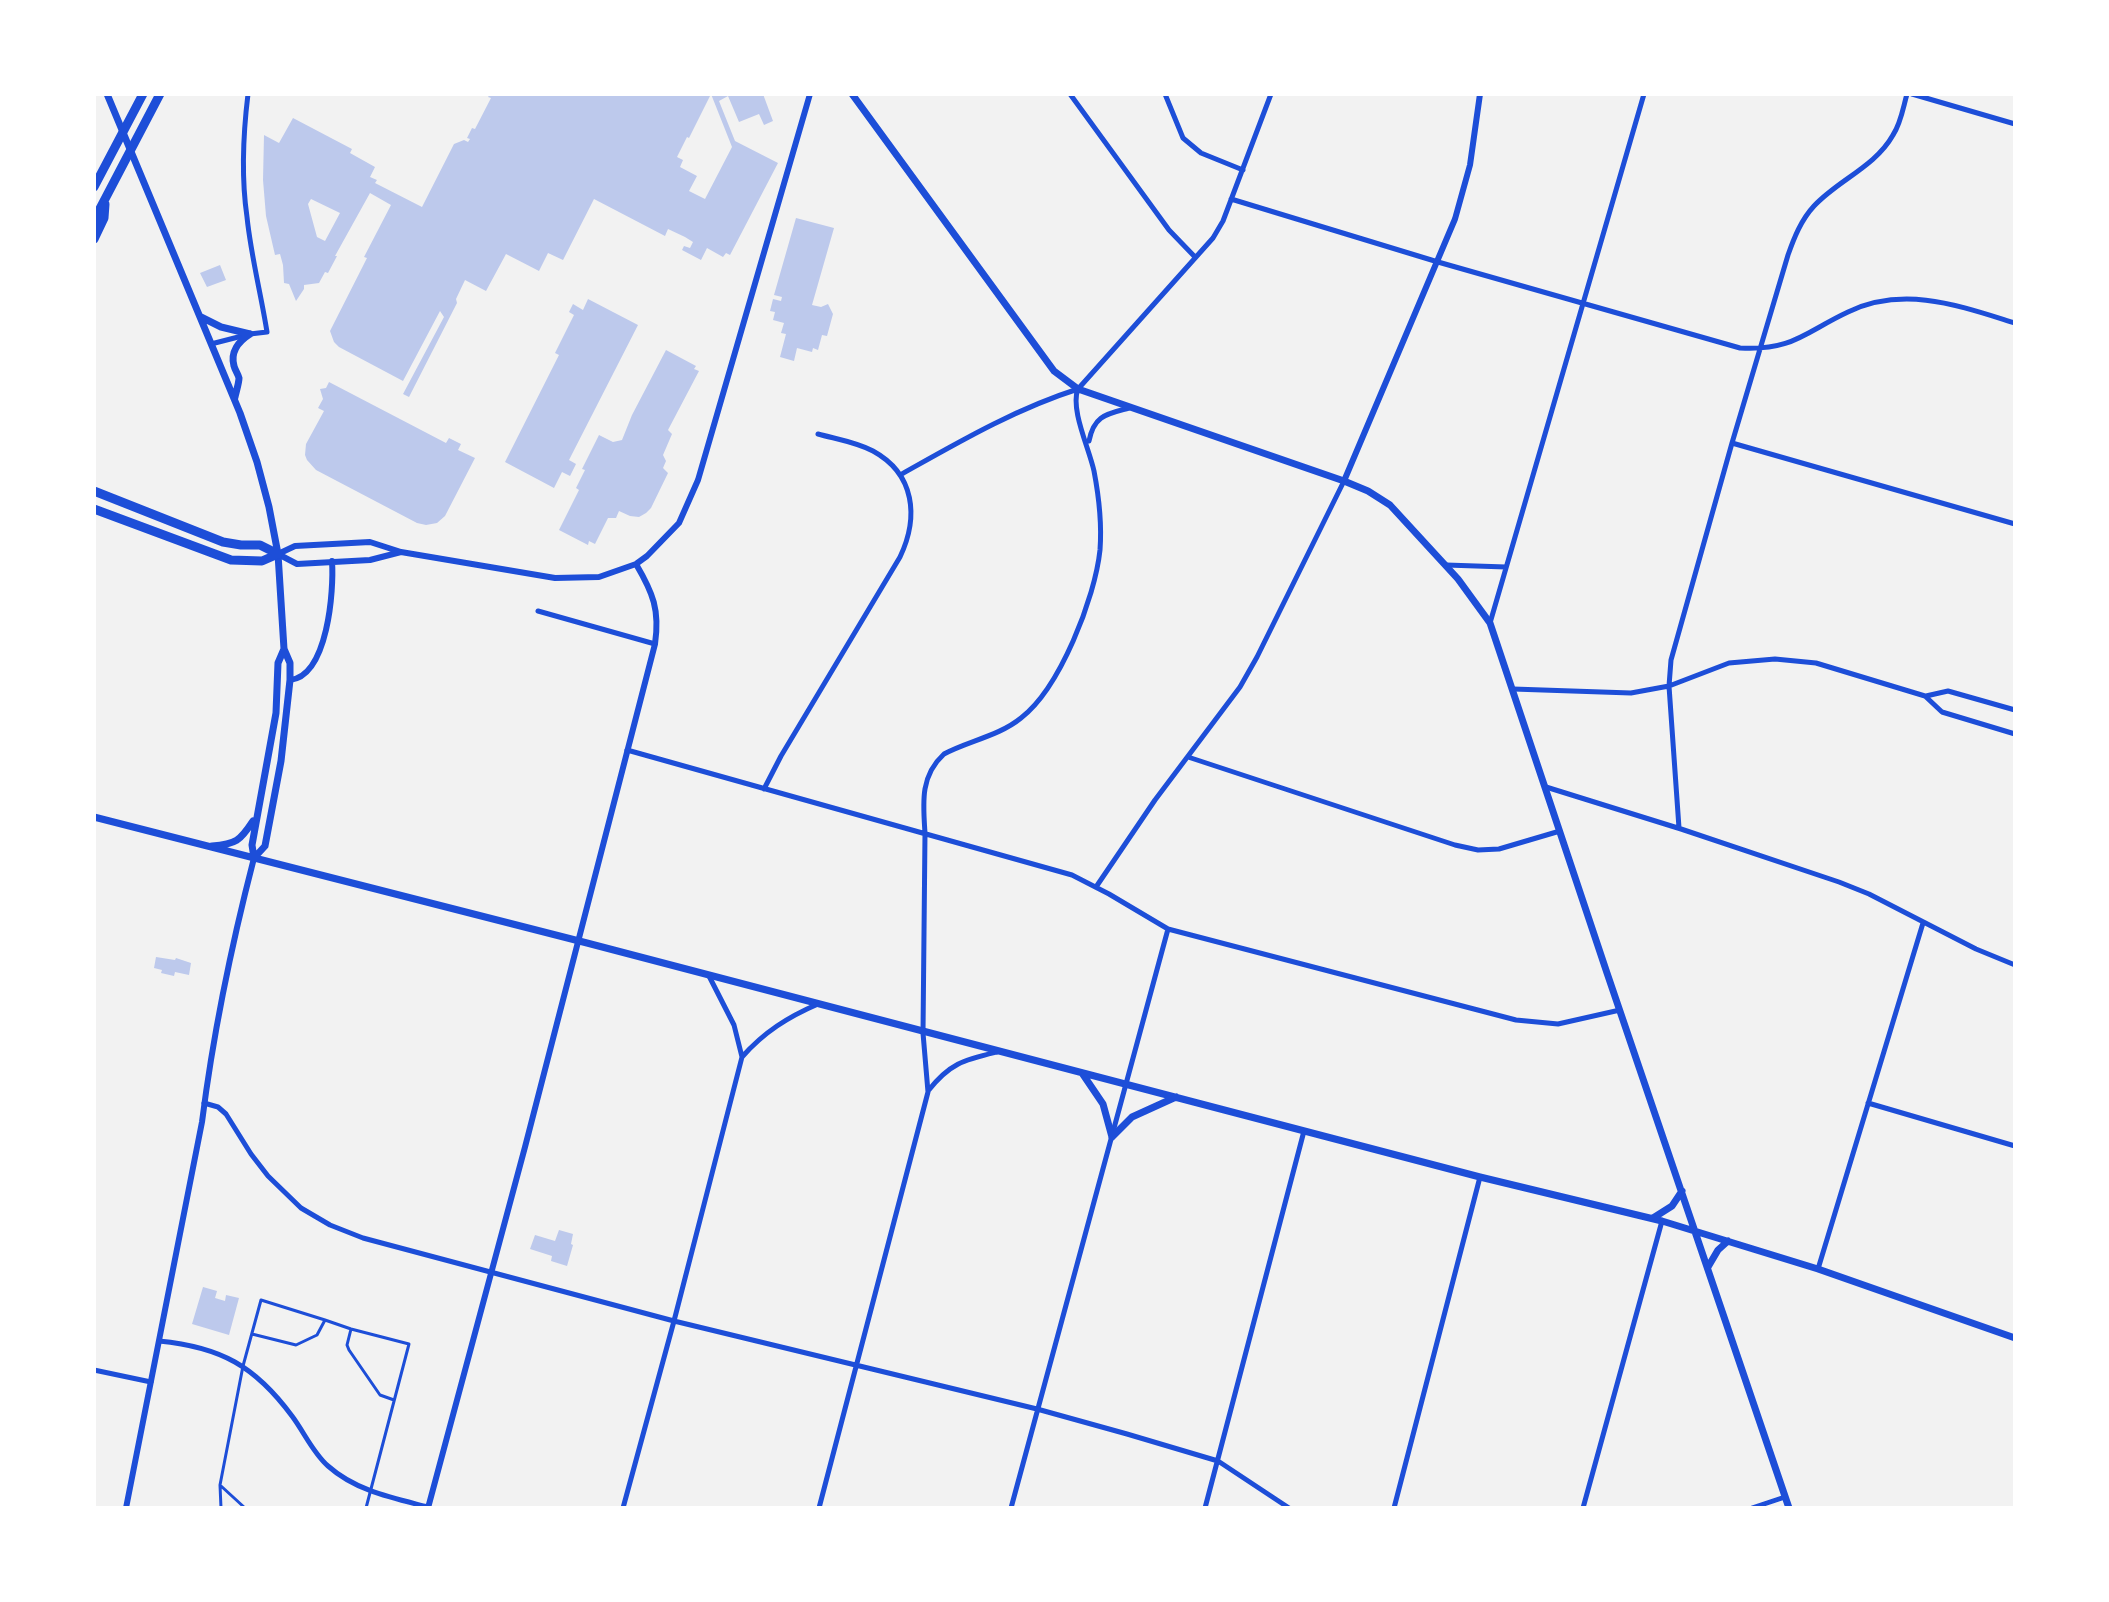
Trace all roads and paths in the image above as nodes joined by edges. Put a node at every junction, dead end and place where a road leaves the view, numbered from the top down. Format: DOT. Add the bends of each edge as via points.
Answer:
graph roads {
  1 [pos="107,94"];
  2 [pos="143,94"];
  3 [pos="160,94"];
  4 [pos="248,94"];
  5 [pos="810,94"];
  6 [pos="852,94"];
  7 [pos="1070,94"];
  8 [pos="1165,94"];
  9 [pos="1271,94"];
  10 [pos="1480,94"];
  11 [pos="1644,94"];
  12 [pos="1910,94"];
  13 [pos="2015,124"];
  14 [pos="1243,170"];
  15 [pos="95,184"];
  16 [pos="1231,199"];
  17 [pos="105,200"];
  18 [pos="94,220"];
  19 [pos="94,239"];
  20 [pos="1195,257"];
  21 [pos="1438,262"];
  22 [pos="1582,303"];
  23 [pos="200,316"];
  24 [pos="2015,323"];
  25 [pos="250,334"];
  26 [pos="211,344"];
  27 [pos="1762,349"];
  28 [pos="1078,389"];
  29 [pos="234,399"];
  30 [pos="1131,407"];
  31 [pos="818,434"];
  32 [pos="1732,443"];
  33 [pos="1088,446"];
  34 [pos="900,475"];
  35 [pos="1344,481"];
  36 [pos="94,491"];
  37 [pos="94,509"];
  38 [pos="2015,524"];
  39 [pos="401,552"];
  40 [pos="278,554"];
  41 [pos="332,561"];
  42 [pos="636,564"];
  43 [pos="1445,565"];
  44 [pos="1506,567"];
  45 [pos="538,611"];
  46 [pos="1490,623"];
  47 [pos="655,644"];
  48 [pos="284,649"];
  49 [pos="290,680"];
  50 [pos="1669,686"];
  51 [pos="1513,689"];
  52 [pos="1925,696"];
  53 [pos="2015,710"];
  54 [pos="2015,734"];
  55 [pos="627,750"];
  56 [pos="1188,757"];
  57 [pos="1545,787"];
  58 [pos="764,789"];
  59 [pos="256,816"];
  60 [pos="94,817"];
  61 [pos="1679,828"];
  62 [pos="1560,831"];
  63 [pos="925,833"];
  64 [pos="207,847"];
  65 [pos="254,858"];
  66 [pos="1096,887"];
  67 [pos="1923,923"];
  68 [pos="1168,929"];
  69 [pos="578,941"];
  70 [pos="2015,965"];
  71 [pos="708,975"];
  72 [pos="818,1004"];
  73 [pos="1620,1010"];
  74 [pos="923,1033"];
  75 [pos="999,1052"];
  76 [pos="742,1057"];
  77 [pos="1082,1073"];
  78 [pos="1127,1084"];
  79 [pos="928,1092"];
  80 [pos="1176,1097"];
  81 [pos="204,1103"];
  82 [pos="1868,1103"];
  83 [pos="1304,1131"];
  84 [pos="1112,1137"];
  85 [pos="2015,1146"];
  86 [pos="1480,1177"];
  87 [pos="1682,1191"];
  88 [pos="1653,1218"];
  89 [pos="1662,1221"];
  90 [pos="1695,1230"];
  91 [pos="1728,1241"];
  92 [pos="1708,1267"];
  93 [pos="1818,1269"];
  94 [pos="490,1272"];
  95 [pos="325,1320"];
  96 [pos="674,1321"];
  97 [pos="351,1329"];
  98 [pos="252,1334"];
  99 [pos="2015,1338"];
  100 [pos="159,1341"];
  101 [pos="243,1366"];
  102 [pos="856,1366"];
  103 [pos="94,1370"];
  104 [pos="151,1382"];
  105 [pos="394,1400"];
  106 [pos="1037,1409"];
  107 [pos="1218,1461"];
  108 [pos="220,1485"];
  109 [pos="371,1491"];
  110 [pos="1785,1497"];
  111 [pos="126,1508"];
  112 [pos="221,1508"];
  113 [pos="245,1508"];
  114 [pos="366,1508"];
  115 [pos="428,1508"];
  116 [pos="623,1508"];
  117 [pos="819,1508"];
  118 [pos="1011,1508"];
  119 [pos="1205,1508"];
  120 [pos="1289,1508"];
  121 [pos="1394,1508"];
  122 [pos="1583,1508"];
  123 [pos="1752,1508"];
  124 [pos="1789,1508"];
  1 -- 23 [label="main road"];
  2 -- 15 [label="highway"];
  3 -- 17 [label="highway"];
  4 -- 25 [label="street" via="243,176 267,332"];
  5 -- 42 [label="street" via="698,480 679,523"];
  6 -- 28 [label="main road" via="1044,360"];
  7 -- 20 [label="street" via="1169,230"];
  8 -- 14 [label="street" via="1183,138 1201,153"];
  9 -- 14 [label="street"];
  10 -- 21 [label="street" via="1470,165"];
  11 -- 22 [label="street"];
  12 -- 13 [label="street"];
  12 -- 27 [label="street" via="1884,148 1805,218 1788,255"];
  14 -- 16 [label="street"];
  16 -- 20 [label="street" via="1218,229"];
  16 -- 21 [label="street"];
  17 -- 18 [label="highway"];
  17 -- 19 [label="highway"];
  20 -- 28 [label="street"];
  21 -- 22 [label="street"];
  21 -- 35 [label="street"];
  22 -- 27 [label="street" via="1740,348"];
  22 -- 44 [label="street"];
  23 -- 25 [label="main road"];
  23 -- 26 [label="main road"];
  24 -- 27 [label="street" via="1934,300 1891,300 1848,312 1798,340"];
  25 -- 26 [label="street"];
  25 -- 29 [label="main road" via="232,356 239,379"];
  26 -- 29 [label="main road"];
  27 -- 32 [label="street"];
  28 -- 30 [label="main road"];
  28 -- 33 [label="street" via="1077,417"];
  28 -- 34 [label="street" via="1049,398"];
  29 -- 40 [label="main road" via="264,487"];
  30 -- 33 [label="street" via="1099,418 1091,427"];
  30 -- 35 [label="main road"];
  31 -- 34 [label="street" via="864,447"];
  32 -- 38 [label="street"];
  32 -- 50 [label="street" via="1671,660"];
  33 -- 63 [label="street" via="1100,508 1099,554 1071,646 1049,686 1022,717 937,760 924,790"];
  34 -- 58 [label="street" via="912,511 908,541"];
  35 -- 43 [label="main road" via="1390,505"];
  35 -- 56 [label="street" via="1257,657"];
  36 -- 40 [label="highway" via="223,542 260,545"];
  37 -- 40 [label="highway" via="231,560 262,561"];
  39 -- 40 [label="street" via="353,542 295,546"];
  39 -- 41 [label="street"];
  39 -- 42 [label="street" via="555,578 599,577"];
  40 -- 41 [label="street" via="297,564"];
  40 -- 48 [label="main road"];
  41 -- 49 [label="street" via="330,612 319,650 304,674"];
  42 -- 47 [label="street" via="655,602"];
  43 -- 44 [label="street"];
  43 -- 46 [label="main road"];
  44 -- 46 [label="street"];
  45 -- 47 [label="street"];
  46 -- 51 [label="main road"];
  47 -- 55 [label="street"];
  48 -- 49 [label="main road"];
  48 -- 59 [label="main road"];
  49 -- 65 [label="main road" via="265,846"];
  50 -- 51 [label="street" via="1624,693"];
  50 -- 52 [label="street" via="1729,663 1775,659 1816,663"];
  50 -- 61 [label="street"];
  51 -- 57 [label="main road"];
  52 -- 53 [label="street" via="1948,691"];
  52 -- 54 [label="street" via="1942,712"];
  55 -- 58 [label="street"];
  55 -- 69 [label="street"];
  56 -- 62 [label="street" via="1478,850"];
  56 -- 66 [label="street"];
  57 -- 61 [label="street"];
  57 -- 62 [label="main road"];
  58 -- 63 [label="street"];
  59 -- 64 [label="main road" via="237,842"];
  59 -- 65 [label="main road"];
  60 -- 64 [label="main road"];
  61 -- 67 [label="street" via="1839,882"];
  62 -- 73 [label="main road"];
  63 -- 66 [label="street" via="1072,875"];
  63 -- 74 [label="street"];
  64 -- 65 [label="main road"];
  65 -- 69 [label="main road"];
  65 -- 81 [label="street"];
  66 -- 68 [label="street"];
  67 -- 70 [label="street"];
  67 -- 82 [label="street"];
  68 -- 73 [label="street" via="1516,1020 1558,1024"];
  68 -- 78 [label="street"];
  69 -- 71 [label="main road"];
  69 -- 94 [label="street"];
  71 -- 72 [label="main road"];
  71 -- 76 [label="street" via="734,1025"];
  72 -- 74 [label="main road"];
  72 -- 76 [label="street" via="777,1024"];
  73 -- 87 [label="main road"];
  74 -- 75 [label="main road"];
  74 -- 79 [label="street"];
  75 -- 77 [label="main road"];
  75 -- 79 [label="street" via="948,1069"];
  76 -- 96 [label="street"];
  77 -- 78 [label="main road"];
  77 -- 84 [label="main road" via="1103,1104"];
  78 -- 80 [label="main road"];
  78 -- 84 [label="street"];
  79 -- 102 [label="street"];
  80 -- 83 [label="main road"];
  80 -- 84 [label="main road" via="1132,1117"];
  81 -- 94 [label="street" via="226,1114 268,1176 317,1218 363,1238"];
  81 -- 100 [label="street"];
  82 -- 85 [label="street"];
  82 -- 93 [label="street"];
  83 -- 86 [label="main road"];
  83 -- 107 [label="street"];
  84 -- 106 [label="street"];
  86 -- 88 [label="main road"];
  86 -- 121 [label="street"];
  87 -- 88 [label="main road" via="1672,1206"];
  87 -- 90 [label="main road"];
  88 -- 89 [label="main road"];
  89 -- 90 [label="main road"];
  89 -- 122 [label="street"];
  90 -- 91 [label="main road"];
  90 -- 92 [label="main road"];
  91 -- 92 [label="main road"];
  91 -- 93 [label="main road"];
  92 -- 110 [label="main road"];
  93 -- 99 [label="main road"];
  94 -- 96 [label="street"];
  94 -- 115 [label="street"];
  95 -- 97 [label="lane"];
  95 -- 98 [label="lane" via="317,1335 296,1345"];
  95 -- 98 [label="lane" via="261,1300"];
  96 -- 102 [label="street"];
  96 -- 116 [label="street"];
  97 -- 105 [label="lane" via="349,1350 380,1395"];
  97 -- 105 [label="lane" via="409,1344"];
  98 -- 101 [label="lane"];
  100 -- 101 [label="street" via="203,1347"];
  100 -- 104 [label="street"];
  101 -- 108 [label="lane"];
  101 -- 109 [label="street" via="278,1399 326,1465"];
  102 -- 106 [label="street"];
  102 -- 117 [label="street"];
  103 -- 104 [label="street"];
  104 -- 111 [label="street"];
  105 -- 109 [label="lane"];
  106 -- 107 [label="street"];
  106 -- 118 [label="street"];
  107 -- 119 [label="street"];
  107 -- 120 [label="street"];
  108 -- 112 [label="lane"];
  108 -- 113 [label="lane"];
  109 -- 114 [label="lane"];
  109 -- 115 [label="street"];
  110 -- 123 [label="street"];
  110 -- 124 [label="main road"];
}
